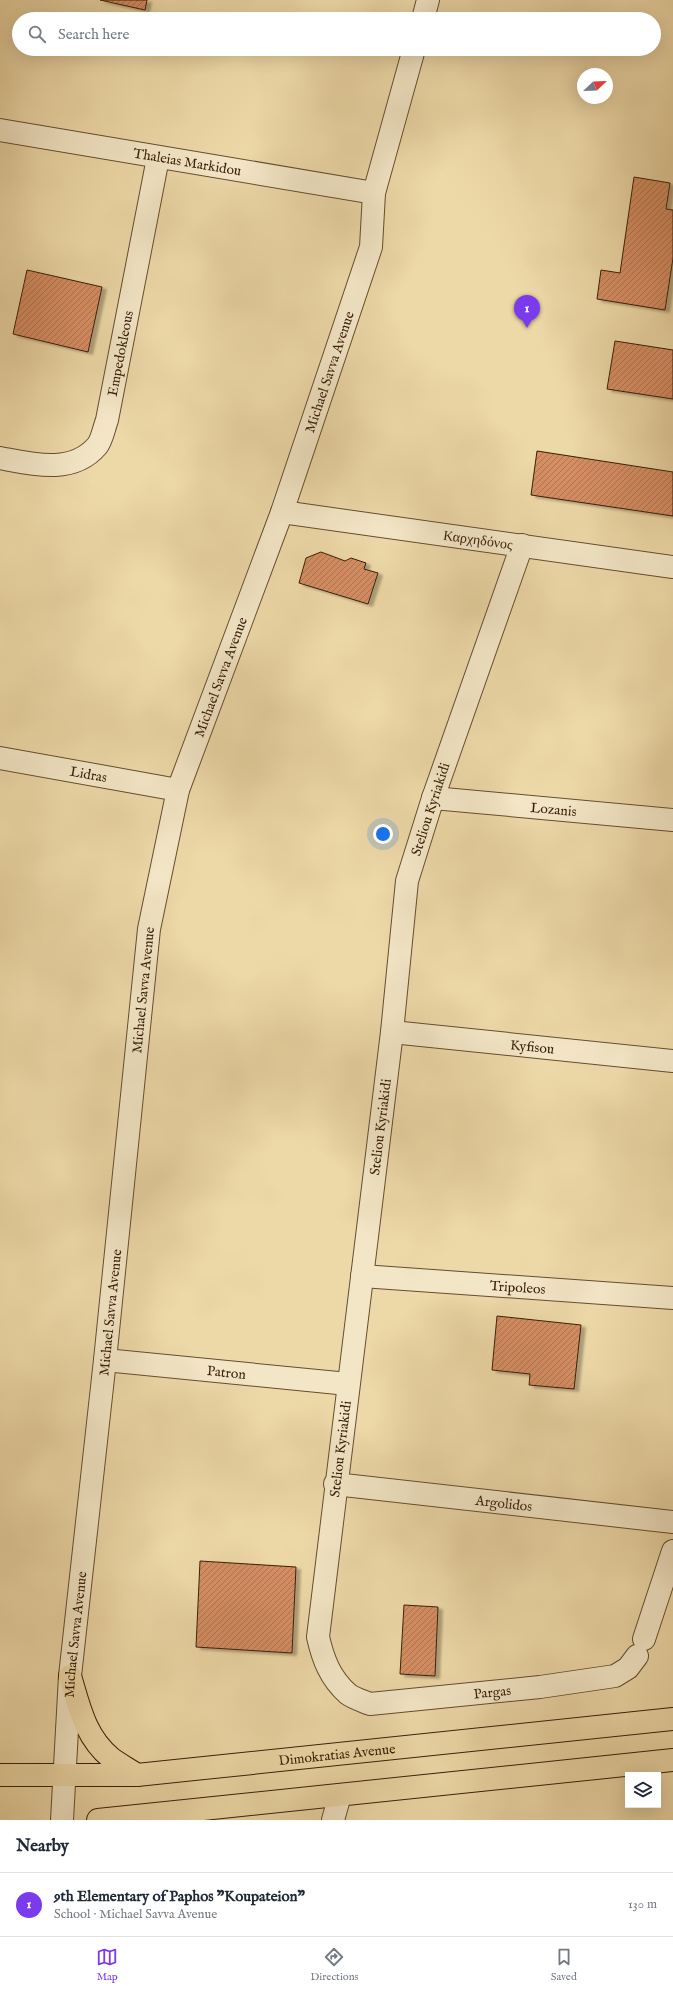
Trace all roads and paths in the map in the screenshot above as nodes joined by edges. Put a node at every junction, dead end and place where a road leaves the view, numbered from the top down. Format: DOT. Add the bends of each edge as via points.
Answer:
graph roads {
  1 [pos="428,0"];
  2 [pos="425,12"];
  3 [pos="412,56"];
  4 [pos="0,130"];
  5 [pos="158,158"];
  6 [pos="374,193"];
  7 [pos="0,458"];
  8 [pos="282,512"];
  9 [pos="522,545"];
  10 [pos="673,566"];
  11 [pos="0,758"];
  12 [pos="178,790"];
  13 [pos="433,798"];
  14 [pos="673,820"];
  15 [pos="392,1032"];
  16 [pos="673,1061"];
  17 [pos="362,1276"];
  18 [pos="673,1298"];
  19 [pos="105,1360"];
  20 [pos="348,1384"];
  21 [pos="336,1484"];
  22 [pos="673,1522"];
  23 [pos="673,1550"];
  24 [pos="70,1676"];
  25 [pos="370,1704"];
  26 [pos="673,1719"];
  27 [pos="673,1760"];
  28 [pos="0,1774"];
  29 [pos="65,1775"];
  30 [pos="137,1775"];
  31 [pos="340,1795"];
  32 [pos="62,1820"];
  33 [pos="98,1820"];
  34 [pos="333,1820"];
  1 -- 2 [label="street"];
  3 -- 6 [label="street, Michael Savva Avenue"];
  4 -- 5 [label="street, Thaleias Markidou"];
  5 -- 6 [label="street, Thaleias Markidou"];
  5 -- 7 [label="street, Empedokleous" via="107,420 97,446 78,460 61,465 40,465"];
  6 -- 8 [label="street, Michael Savva Avenue" via="371,247"];
  8 -- 9 [label="street, Καρχηδόνος"];
  8 -- 12 [label="street, Michael Savva Avenue"];
  9 -- 10 [label="street, Καρχηδόνος"];
  9 -- 13 [label="street, Steliou Kyriakidi"];
  11 -- 12 [label="street, Lidras"];
  12 -- 19 [label="street, Michael Savva Avenue" via="149,929"];
  13 -- 14 [label="street, Lozanis"];
  13 -- 15 [label="street, Steliou Kyriakidi" via="407,881"];
  15 -- 16 [label="street, Kyfisou"];
  15 -- 17 [label="street, Steliou Kyriakidi"];
  17 -- 18 [label="street, Tripoleos"];
  17 -- 20 [label="street, Steliou Kyriakidi"];
  19 -- 20 [label="street, Patron"];
  19 -- 24 [label="street, Michael Savva Avenue"];
  20 -- 21 [label="street, Steliou Kyriakidi"];
  21 -- 22 [label="street, Argolidos"];
  21 -- 25 [label="street, Steliou Kyriakidi" via="318,1637 323,1658 333,1678 348,1694"];
  23 -- 25 [label="street, Pargas" via="641,1647 628,1668 615,1676 540,1687"];
  24 -- 29 [label="street, Michael Savva Avenue"];
  24 -- 30 [label="highway" via="84,1723 95,1742 110,1758"];
  26 -- 30 [label="highway, Dimokratias Avenue"];
  27 -- 31 [label="highway"];
  28 -- 29 [label="highway, Dimokratias Avenue"];
  29 -- 30 [label="highway, Dimokratias Avenue"];
  29 -- 32 [label="street, Michael Savva Avenue"];
  31 -- 33 [label="highway"];
  31 -- 34 [label="street"];
}
